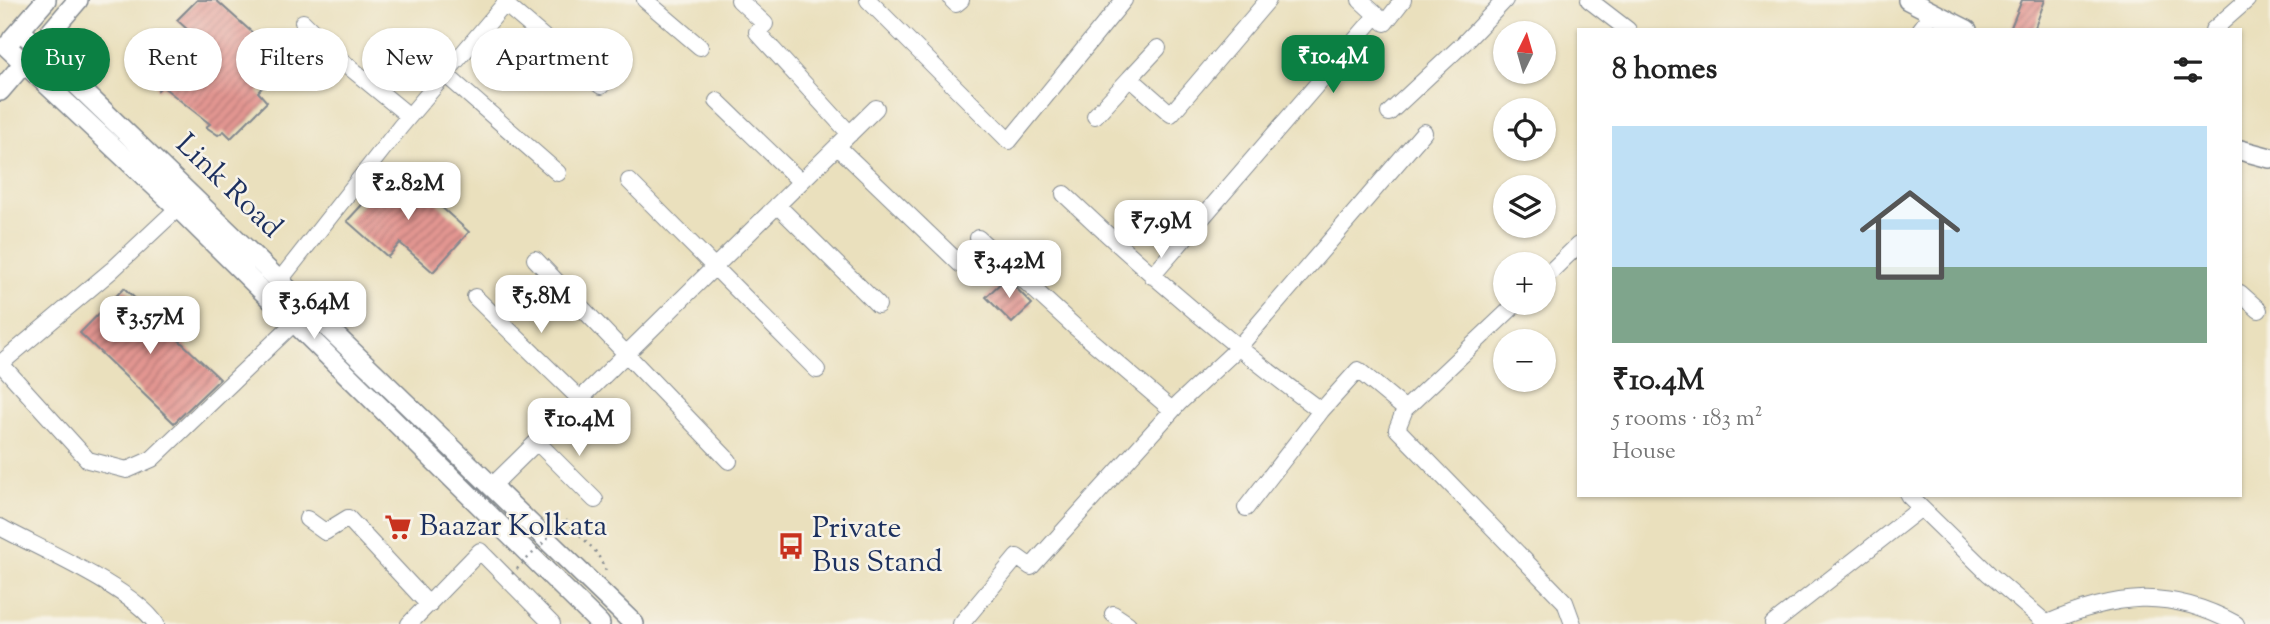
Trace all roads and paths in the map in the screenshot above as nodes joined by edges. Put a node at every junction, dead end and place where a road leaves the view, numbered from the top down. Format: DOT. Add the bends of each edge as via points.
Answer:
graph roads {
  1 [pos="46,0"];
  2 [pos="78,0"];
  3 [pos="645,0"];
  4 [pos="739,0"];
  5 [pos="868,0"];
  6 [pos="953,0"];
  7 [pos="961,0"];
  8 [pos="1124,0"];
  9 [pos="1268,0"];
  10 [pos="1360,0"];
  11 [pos="1403,0"];
  12 [pos="1505,0"];
  13 [pos="1589,0"];
  14 [pos="1908,0"];
  15 [pos="2247,0"];
  16 [pos="500,3"];
  17 [pos="1933,13"];
  18 [pos="1376,16"];
  19 [pos="303,22"];
  20 [pos="55,28"];
  21 [pos="530,28"];
  22 [pos="1625,28"];
  23 [pos="1922,28"];
  24 [pos="1963,28"];
  25 [pos="2215,28"];
  26 [pos="20,30"];
  27 [pos="700,47"];
  28 [pos="1158,48"];
  29 [pos="3,50"];
  30 [pos="457,59"];
  31 [pos="21,60"];
  32 [pos="21,67"];
  33 [pos="1130,78"];
  34 [pos="457,85"];
  35 [pos="0,91"];
  36 [pos="55,91"];
  37 [pos="86,91"];
  38 [pos="430,91"];
  39 [pos="717,101"];
  40 [pos="876,108"];
  41 [pos="1388,113"];
  42 [pos="409,116"];
  43 [pos="1095,116"];
  44 [pos="1424,132"];
  45 [pos="850,134"];
  46 [pos="837,146"];
  47 [pos="2242,151"];
  48 [pos="2270,158"];
  49 [pos="558,173"];
  50 [pos="629,181"];
  51 [pos="801,182"];
  52 [pos="1064,194"];
  53 [pos="777,205"];
  54 [pos="177,208"];
  55 [pos="978,238"];
  56 [pos="1577,245"];
  57 [pos="536,259"];
  58 [pos="960,264"];
  59 [pos="1556,266"];
  60 [pos="713,268"];
  61 [pos="1152,276"];
  62 [pos="280,280"];
  63 [pos="2242,295"];
  64 [pos="475,297"];
  65 [pos="878,305"];
  66 [pos="2259,310"];
  67 [pos="1504,315"];
  68 [pos="294,323"];
  69 [pos="1237,349"];
  70 [pos="626,354"];
  71 [pos="0,364"];
  72 [pos="817,370"];
  73 [pos="580,399"];
  74 [pos="1405,409"];
  75 [pos="1172,410"];
  76 [pos="1321,411"];
  77 [pos="537,442"];
  78 [pos="729,461"];
  79 [pos="492,486"];
  80 [pos="1910,497"];
  81 [pos="595,500"];
  82 [pos="1246,508"];
  83 [pos="1921,508"];
  84 [pos="307,519"];
  85 [pos="0,527"];
  86 [pos="512,574"];
  87 [pos="607,597"];
  88 [pos="429,605"];
  89 [pos="1113,614"];
  90 [pos="593,622"];
  91 [pos="156,624"];
  92 [pos="409,624"];
  93 [pos="552,624"];
  94 [pos="634,624"];
  95 [pos="961,624"];
  96 [pos="1128,624"];
  97 [pos="1573,624"];
  98 [pos="1773,624"];
  99 [pos="2046,624"];
  100 [pos="2235,624"];
  1 -- 26 [label="main road"];
  2 -- 20 [label="main road"];
  3 -- 27 [label="street"];
  4 -- 45 [label="street" via="765,24 757,32"];
  5 -- 8 [label="street" via="1009,141"];
  6 -- 7 [label="street" via="956,4"];
  9 -- 33 [label="street" via="1171,114"];
  10 -- 18 [label="street"];
  11 -- 18 [label="street" via="1385,23"];
  12 -- 41 [label="street"];
  13 -- 22 [label="street"];
  14 -- 17 [label="main road"];
  15 -- 25 [label="street"];
  16 -- 21 [label="street"];
  16 -- 30 [label="street"];
  17 -- 23 [label="street"];
  17 -- 24 [label="main road"];
  18 -- 61 [label="street"];
  19 -- 42 [label="street"];
  26 -- 29 [label="main road"];
  28 -- 33 [label="street"];
  29 -- 31 [label="main road, Link Road"];
  32 -- 35 [label="main road"];
  33 -- 43 [label="street"];
  34 -- 49 [label="street"];
  36 -- 54 [label="main road, Link Road"];
  37 -- 62 [label="main road, Link Road"];
  38 -- 42 [label="street"];
  39 -- 51 [label="street"];
  40 -- 45 [label="street"];
  42 -- 62 [label="street"];
  44 -- 69 [label="street"];
  45 -- 46 [label="street"];
  46 -- 51 [label="street"];
  46 -- 58 [label="street"];
  47 -- 48 [label="main road"];
  50 -- 60 [label="street"];
  51 -- 53 [label="street"];
  52 -- 61 [label="street"];
  53 -- 60 [label="street"];
  53 -- 65 [label="street"];
  54 -- 68 [label="main road, Link Road"];
  54 -- 71 [label="street" via="113,270"];
  55 -- 75 [label="street"];
  56 -- 59 [label="street"];
  57 -- 70 [label="street"];
  60 -- 70 [label="street"];
  60 -- 72 [label="street"];
  61 -- 69 [label="street"];
  62 -- 79 [label="main road, Link Road"];
  63 -- 66 [label="street"];
  64 -- 73 [label="street"];
  67 -- 74 [label="street"];
  68 -- 71 [label="street" via="152,459 127,470 88,460"];
  68 -- 90 [label="main road, Link Road"];
  69 -- 75 [label="street"];
  69 -- 76 [label="street"];
  70 -- 73 [label="street"];
  70 -- 78 [label="street"];
  73 -- 77 [label="street"];
  74 -- 76 [label="street" via="1357,370"];
  74 -- 97 [label="street" via="1397,429 1565,602"];
  75 -- 95 [label="street" via="1031,567 1017,557"];
  76 -- 82 [label="street"];
  77 -- 79 [label="street"];
  77 -- 81 [label="street"];
  79 -- 87 [label="main road, Link Road"];
  80 -- 83 [label="street"];
  83 -- 98 [label="street"];
  83 -- 99 [label="street"];
  84 -- 88 [label="street" via="325,532 348,518"];
  85 -- 91 [label="street" via="111,587"];
  86 -- 87 [label="path, bridge" via="566,520 607,571"];
  87 -- 94 [label="main road, Link Road"];
  88 -- 92 [label="street"];
  88 -- 93 [label="street" via="480,551"];
  89 -- 96 [label="street"];
  99 -- 100 [label="street" via="2082,611 2153,597 2184,602"];
}
